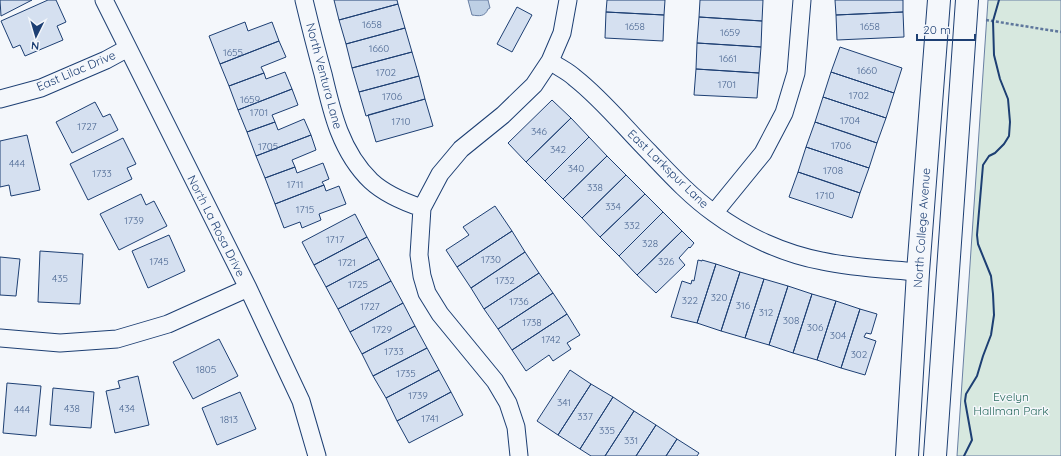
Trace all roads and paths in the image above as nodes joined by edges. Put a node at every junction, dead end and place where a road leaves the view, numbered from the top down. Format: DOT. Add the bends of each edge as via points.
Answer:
graph roads {
  1 [pos="104,0"];
  2 [pos="304,0"];
  3 [pos="568,0"];
  4 [pos="802,0"];
  5 [pos="939,0"];
  6 [pos="966,9"];
  7 [pos="1061,32"];
  8 [pos="128,48"];
  9 [pos="550,61"];
  10 [pos="0,99"];
  11 [pos="422,208"];
  12 [pos="714,213"];
  13 [pos="918,272"];
  14 [pos="248,288"];
  15 [pos="0,338"];
  16 [pos="317,456"];
  17 [pos="519,456"];
  18 [pos="907,456"];
  19 [pos="935,456"];
  1 -- 8 [label="street, North La Rosa Drive"];
  2 -- 11 [label="street, North Ventura Lane" via="335,122 349,152 372,182 399,200"];
  3 -- 9 [label="street" via="562,33"];
  4 -- 12 [label="street" via="796,73 784,113 763,153"];
  5 -- 13 [label="street, North College Avenue"];
  6 -- 7 [label="path"];
  6 -- 19 [label="street"];
  8 -- 10 [label="street, East Lilac Drive" via="41,88"];
  8 -- 14 [label="street, North La Rosa Drive"];
  9 -- 11 [label="street" via="534,85 503,115 461,149 440,174"];
  9 -- 12 [label="street, East Larkspur Lane" via="595,95 684,188"];
  11 -- 17 [label="street" via="419,255 427,293 440,314 495,381 508,403 516,427"];
  12 -- 13 [label="street, East Larkspur Lane" via="761,241 802,256 854,266"];
  13 -- 18 [label="street, North College Avenue"];
  14 -- 15 [label="street" via="168,324 117,339 60,343"];
  14 -- 16 [label="street, North La Rosa Drive" via="301,401"];
}
